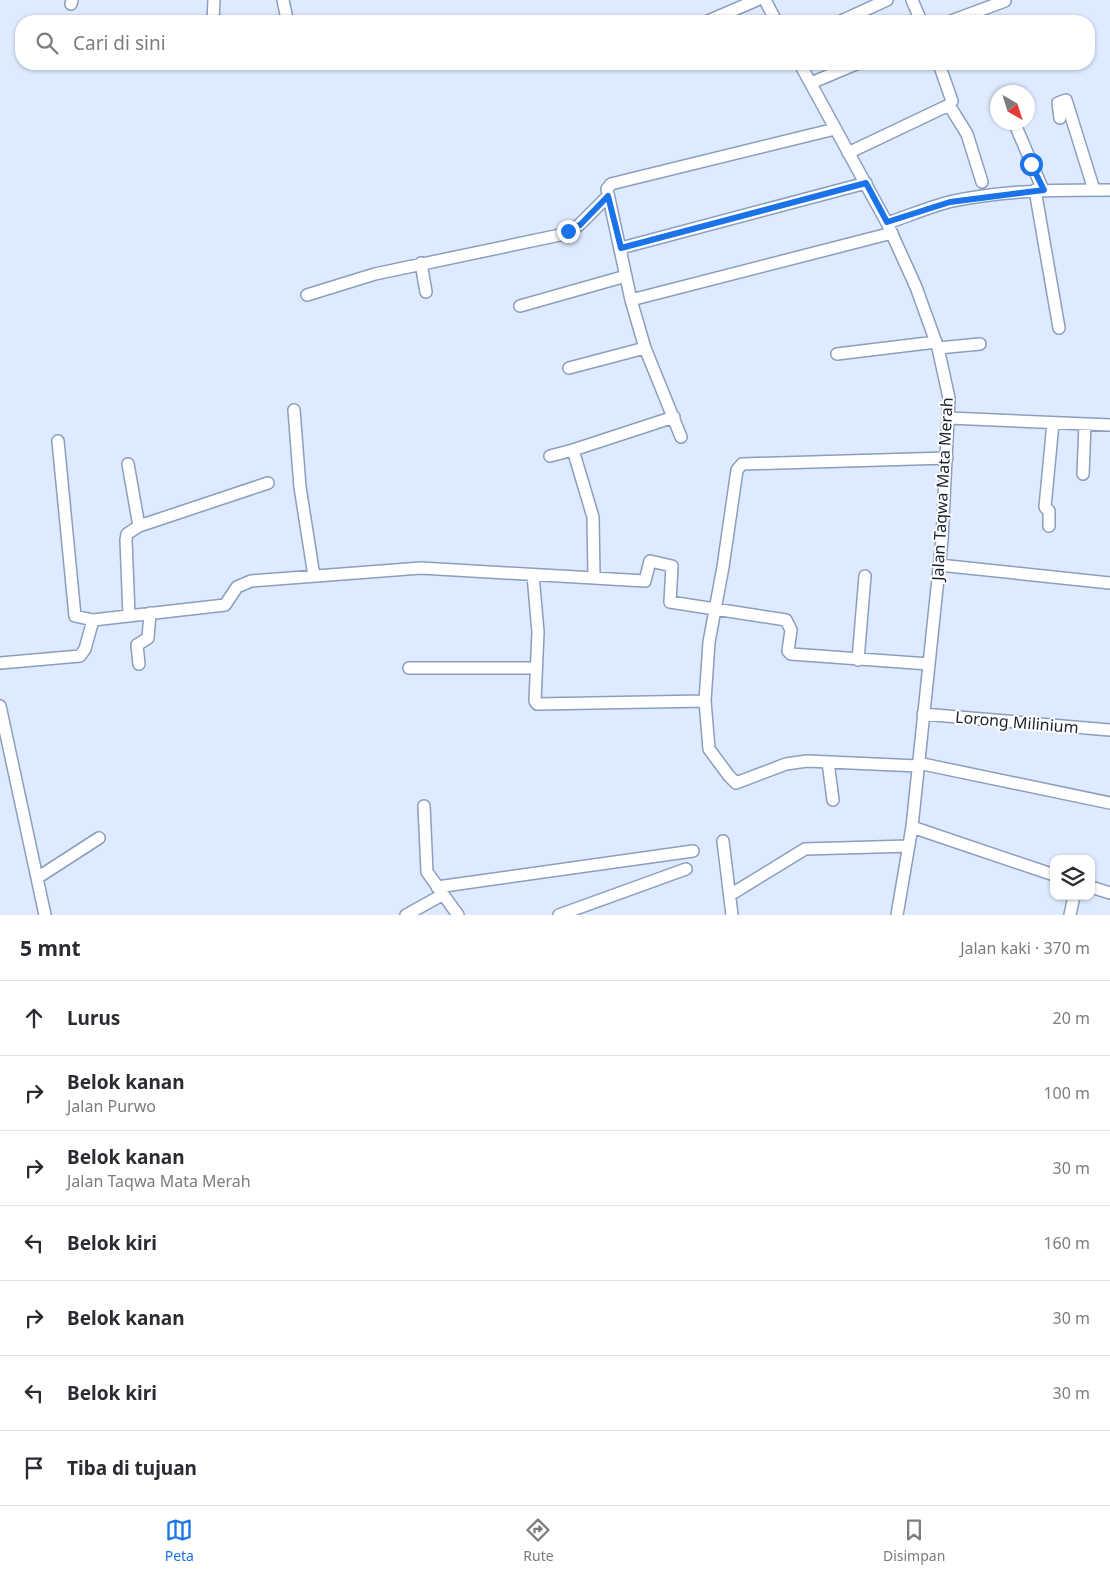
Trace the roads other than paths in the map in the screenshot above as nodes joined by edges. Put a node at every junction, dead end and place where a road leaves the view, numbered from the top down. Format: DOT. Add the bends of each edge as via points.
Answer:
graph roads {
  1 [pos="214,0"];
  2 [pos="284,0"];
  3 [pos="886,0"];
  4 [pos="912,0"];
  5 [pos="767,1"];
  6 [pos="1005,1"];
  7 [pos="213,15"];
  8 [pos="286,15"];
  9 [pos="726,15"];
  10 [pos="773,15"];
  11 [pos="854,15"];
  12 [pos="918,15"];
  13 [pos="967,15"];
  14 [pos="803,70"];
  15 [pos="842,70"];
  16 [pos="941,70"];
  17 [pos="811,83"];
  18 [pos="949,105"];
  19 [pos="1060,118"];
  20 [pos="835,129"];
  21 [pos="1017,130"];
  22 [pos="848,153"];
  23 [pos="982,182"];
  24 [pos="866,183"];
  25 [pos="1039,190"];
  26 [pos="1094,190"];
  27 [pos="1110,190"];
  28 [pos="608,196"];
  29 [pos="890,228"];
  30 [pos="621,248"];
  31 [pos="421,263"];
  32 [pos="626,276"];
  33 [pos="426,292"];
  34 [pos="308,295"];
  35 [pos="631,300"];
  36 [pos="520,306"];
  37 [pos="1059,328"];
  38 [pos="980,344"];
  39 [pos="937,345"];
  40 [pos="645,348"];
  41 [pos="837,354"];
  42 [pos="569,368"];
  43 [pos="294,410"];
  44 [pos="674,416"];
  45 [pos="950,418"];
  46 [pos="1054,423"];
  47 [pos="1085,425"];
  48 [pos="1110,425"];
  49 [pos="681,437"];
  50 [pos="58,441"];
  51 [pos="573,450"];
  52 [pos="550,456"];
  53 [pos="947,458"];
  54 [pos="128,464"];
  55 [pos="1083,474"];
  56 [pos="268,483"];
  57 [pos="140,526"];
  58 [pos="1049,526"];
  59 [pos="939,566"];
  60 [pos="533,575"];
  61 [pos="316,576"];
  62 [pos="594,576"];
  63 [pos="864,576"];
  64 [pos="1110,583"];
  65 [pos="715,608"];
  66 [pos="150,613"];
  67 [pos="129,616"];
  68 [pos="93,620"];
  69 [pos="858,660"];
  70 [pos="0,663"];
  71 [pos="139,664"];
  72 [pos="929,664"];
  73 [pos="409,668"];
  74 [pos="536,668"];
  75 [pos="705,701"];
  76 [pos="0,706"];
  77 [pos="924,714"];
  78 [pos="1110,730"];
  79 [pos="828,762"];
  80 [pos="918,764"];
  81 [pos="833,800"];
  82 [pos="1110,803"];
  83 [pos="424,806"];
  84 [pos="912,827"];
  85 [pos="99,838"];
  86 [pos="723,841"];
  87 [pos="909,846"];
  88 [pos="693,851"];
  89 [pos="686,869"];
  90 [pos="1050,873"];
  91 [pos="37,878"];
  92 [pos="1095,888"];
  93 [pos="439,891"];
  94 [pos="1110,893"];
  95 [pos="730,895"];
  96 [pos="1073,900"];
  97 [pos="45,915"];
  98 [pos="406,915"];
  99 [pos="458,915"];
  100 [pos="559,915"];
  101 [pos="732,915"];
  102 [pos="897,915"];
  103 [pos="1070,915"];
  1 -- 7 [label="street"];
  2 -- 8 [label="street"];
  3 -- 11 [label="street"];
  4 -- 12 [label="street"];
  5 -- 9 [label="street"];
  5 -- 10 [label="street"];
  6 -- 13 [label="street"];
  14 -- 17 [label="street, Jalan Taqwa Mata Merah"];
  15 -- 17 [label="street"];
  16 -- 18 [label="street" via="952,101"];
  17 -- 20 [label="street, Jalan Taqwa Mata Merah"];
  18 -- 22 [label="street"];
  18 -- 23 [label="street" via="967,134"];
  19 -- 26 [label="street" via="1058,103 1068,101"];
  20 -- 22 [label="street, Jalan Taqwa Mata Merah"];
  20 -- 28 [label="street" via="611,184 607,189"];
  21 -- 25 [label="street"];
  22 -- 24 [label="street, Jalan Taqwa Mata Merah"];
  24 -- 29 [label="street, Jalan Taqwa Mata Merah"];
  24 -- 30 [label="street"];
  25 -- 26 [label="street"];
  25 -- 29 [label="street" via="950,202"];
  25 -- 37 [label="street"];
  26 -- 27 [label="street"];
  28 -- 30 [label="street"];
  28 -- 31 [label="street" via="580,225 560,235"];
  29 -- 35 [label="street"];
  29 -- 39 [label="street, Jalan Taqwa Mata Merah"];
  30 -- 32 [label="street"];
  31 -- 33 [label="street"];
  31 -- 34 [label="street"];
  32 -- 35 [label="street"];
  32 -- 36 [label="street"];
  35 -- 40 [label="street"];
  38 -- 39 [label="street"];
  39 -- 41 [label="street"];
  39 -- 45 [label="street, Jalan Taqwa Mata Merah" via="948,387"];
  40 -- 42 [label="street"];
  40 -- 44 [label="street"];
  43 -- 61 [label="street" via="300,488"];
  44 -- 49 [label="street"];
  44 -- 51 [label="street"];
  45 -- 46 [label="street"];
  45 -- 53 [label="street, Jalan Taqwa Mata Merah"];
  46 -- 47 [label="street"];
  46 -- 58 [label="street" via="1045,507 1049,512"];
  47 -- 48 [label="street"];
  47 -- 55 [label="street"];
  50 -- 68 [label="street" via="75,616"];
  51 -- 52 [label="street"];
  51 -- 62 [label="street" via="593,517"];
  53 -- 59 [label="street, Jalan Taqwa Mata Merah"];
  53 -- 65 [label="street" via="742,464 737,470"];
  54 -- 57 [label="street"];
  56 -- 57 [label="street"];
  57 -- 67 [label="street" via="127,534 126,540"];
  59 -- 64 [label="street"];
  59 -- 72 [label="street, Jalan Taqwa Mata Merah"];
  60 -- 61 [label="street" via="421,568"];
  60 -- 62 [label="street"];
  60 -- 74 [label="street" via="538,632"];
  61 -- 66 [label="street" via="252,582 237,587 225,605"];
  62 -- 65 [label="street" via="645,581 650,561 672,566 670,602"];
  63 -- 69 [label="street"];
  65 -- 69 [label="street" via="786,620 791,630 788,651 791,654"];
  65 -- 75 [label="street" via="708,642"];
  66 -- 67 [label="street"];
  66 -- 71 [label="street" via="148,638 137,645"];
  67 -- 68 [label="street"];
  68 -- 70 [label="street" via="80,656"];
  69 -- 72 [label="street"];
  72 -- 77 [label="street, Jalan Taqwa Mata Merah"];
  73 -- 74 [label="street"];
  74 -- 75 [label="street" via="535,701 538,704"];
  75 -- 79 [label="street" via="709,749 736,783 786,764"];
  76 -- 91 [label="street"];
  77 -- 78 [label="street, Lorong Milinium"];
  77 -- 80 [label="street, Jalan Taqwa Mata Merah"];
  79 -- 80 [label="street"];
  79 -- 81 [label="street"];
  80 -- 82 [label="street"];
  80 -- 84 [label="street, Jalan Taqwa Mata Merah"];
  83 -- 93 [label="street" via="427,872"];
  84 -- 87 [label="street, Jalan Taqwa Mata Merah"];
  84 -- 90 [label="street"];
  85 -- 91 [label="street"];
  86 -- 95 [label="street"];
  87 -- 95 [label="street" via="805,849"];
  87 -- 102 [label="street, Jalan Taqwa Mata Merah"];
  88 -- 93 [label="street"];
  89 -- 100 [label="street"];
  91 -- 97 [label="street"];
  92 -- 94 [label="street"];
  93 -- 98 [label="street"];
  93 -- 99 [label="street"];
  95 -- 101 [label="street"];
  96 -- 103 [label="street"];
}
